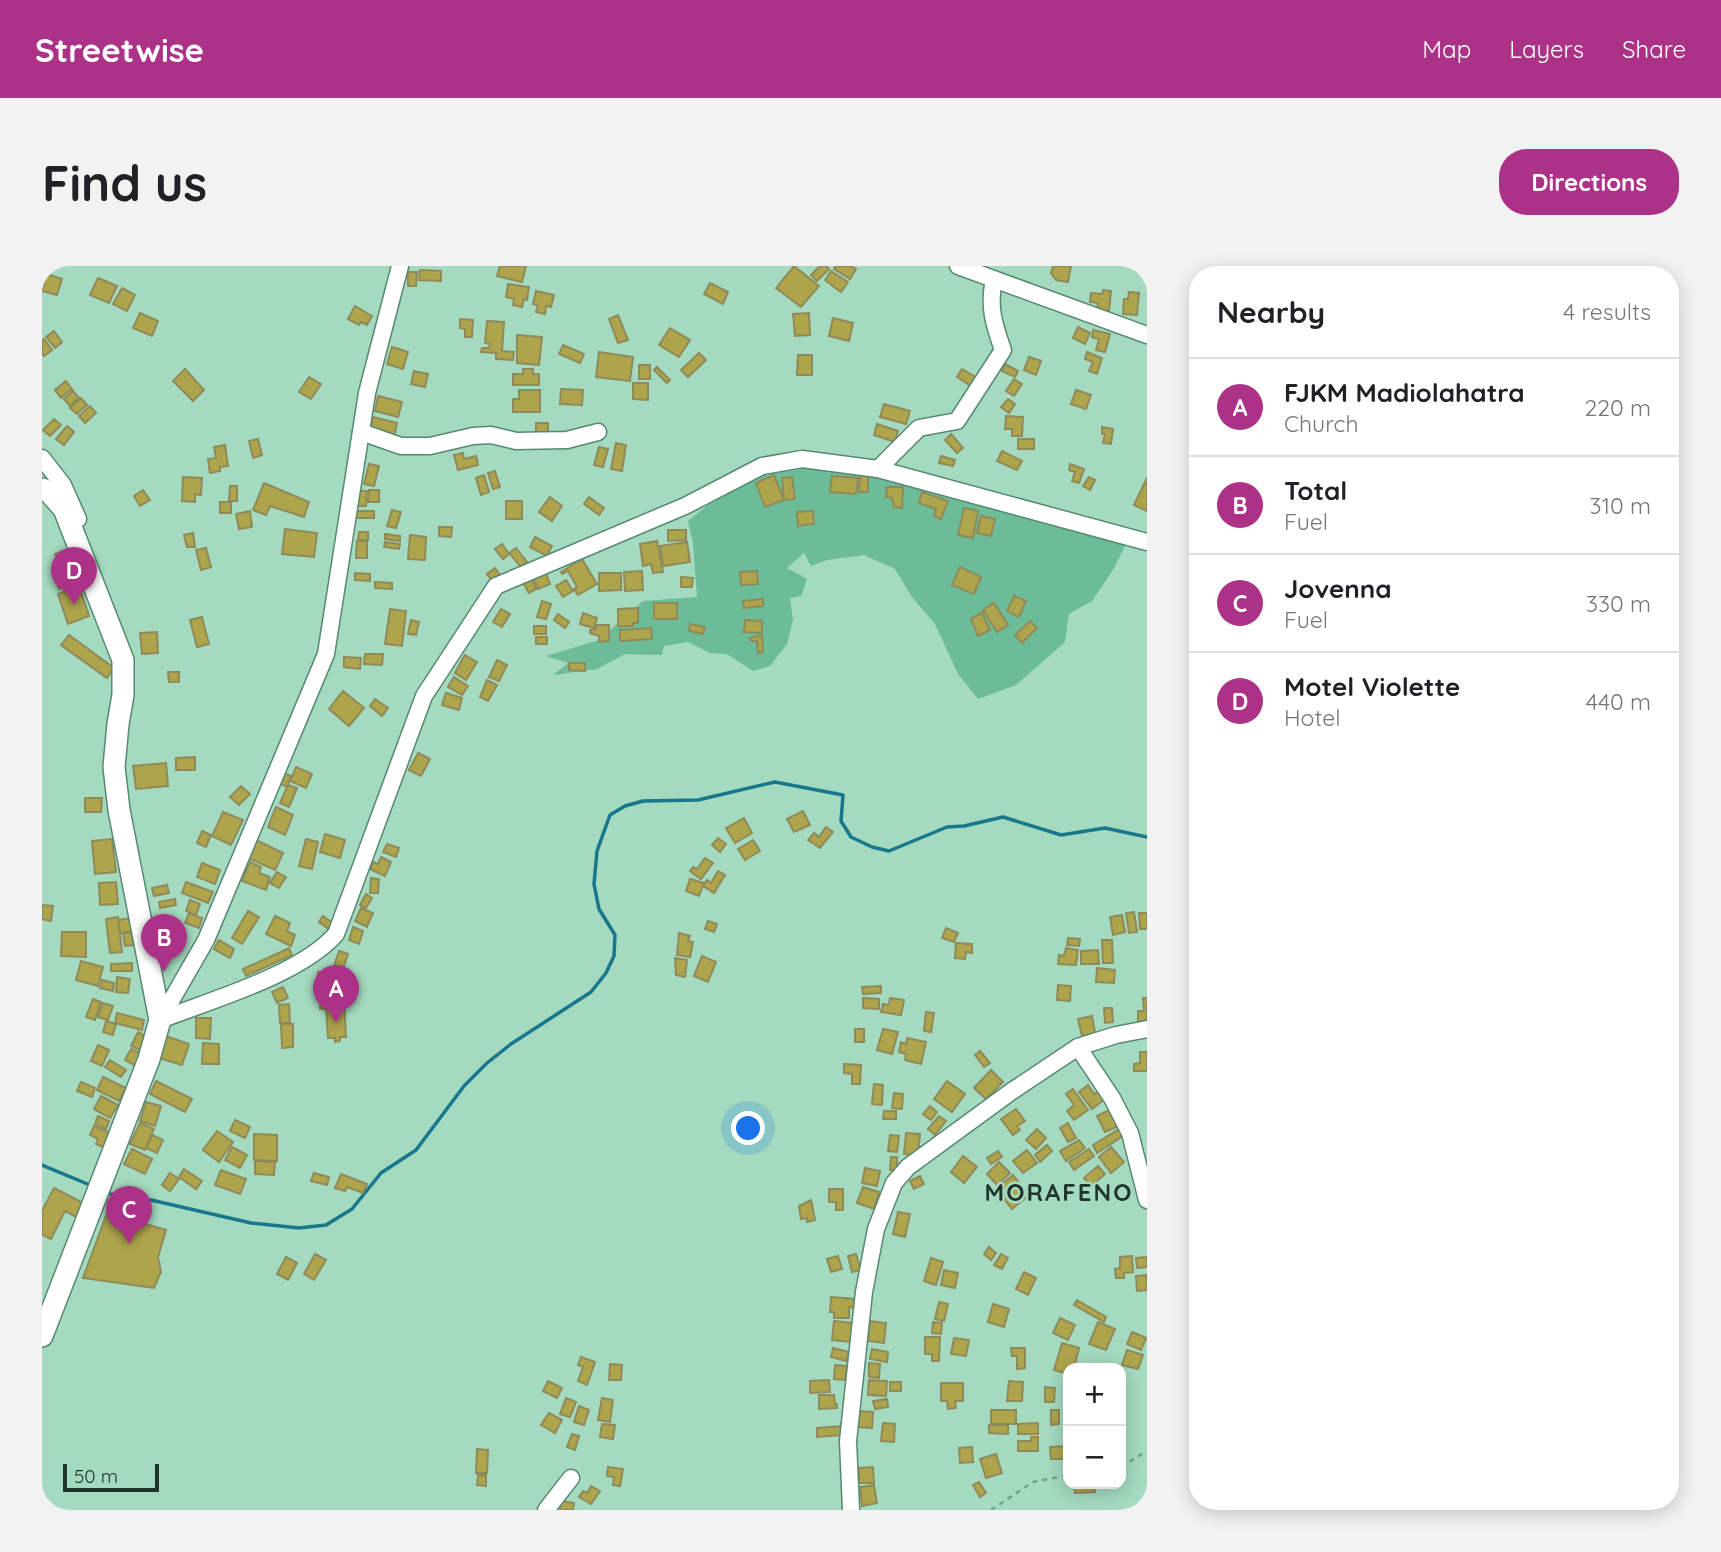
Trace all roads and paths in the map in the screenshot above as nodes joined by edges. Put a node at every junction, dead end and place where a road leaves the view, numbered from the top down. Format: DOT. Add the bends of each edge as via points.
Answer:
graph roads {
  1 [pos="400,266"];
  2 [pos="958,266"];
  3 [pos="994,280"];
  4 [pos="1147,335"];
  5 [pos="361,432"];
  6 [pos="598,432"];
  7 [pos="42,458"];
  8 [pos="878,469"];
  9 [pos="42,489"];
  10 [pos="76,541"];
  11 [pos="1147,542"];
  12 [pos="160,1020"];
  13 [pos="1147,1029"];
  14 [pos="1078,1047"];
  15 [pos="1147,1200"];
  16 [pos="42,1336"];
  17 [pos="1147,1451"];
  18 [pos="1126,1463"];
  19 [pos="1063,1476"];
  20 [pos="570,1478"];
  21 [pos="546,1510"];
  22 [pos="851,1510"];
  23 [pos="991,1510"];
  1 -- 5 [label="street"];
  2 -- 3 [label="street"];
  3 -- 4 [label="street"];
  3 -- 8 [label="street" via="992,320 1003,350 957,421 919,428"];
  5 -- 6 [label="street" via="401,446 430,446 473,436 567,440"];
  5 -- 12 [label="street" via="326,654 206,940"];
  7 -- 10 [label="street" via="72,503 82,534"];
  8 -- 11 [label="street"];
  8 -- 12 [label="street" via="802,459 762,466 685,506 496,586 424,696 336,934 302,961"];
  9 -- 10 [label="main road" via="64,509"];
  10 -- 12 [label="main road" via="123,660 116,788"];
  12 -- 16 [label="main road"];
  13 -- 14 [label="street"];
  14 -- 15 [label="street" via="1130,1133"];
  14 -- 22 [label="street" via="928,1152 894,1183 876,1229 864,1292 848,1441"];
  17 -- 18 [label="path"];
  19 -- 23 [label="path" via="1033,1482"];
  20 -- 21 [label="street"];
}
